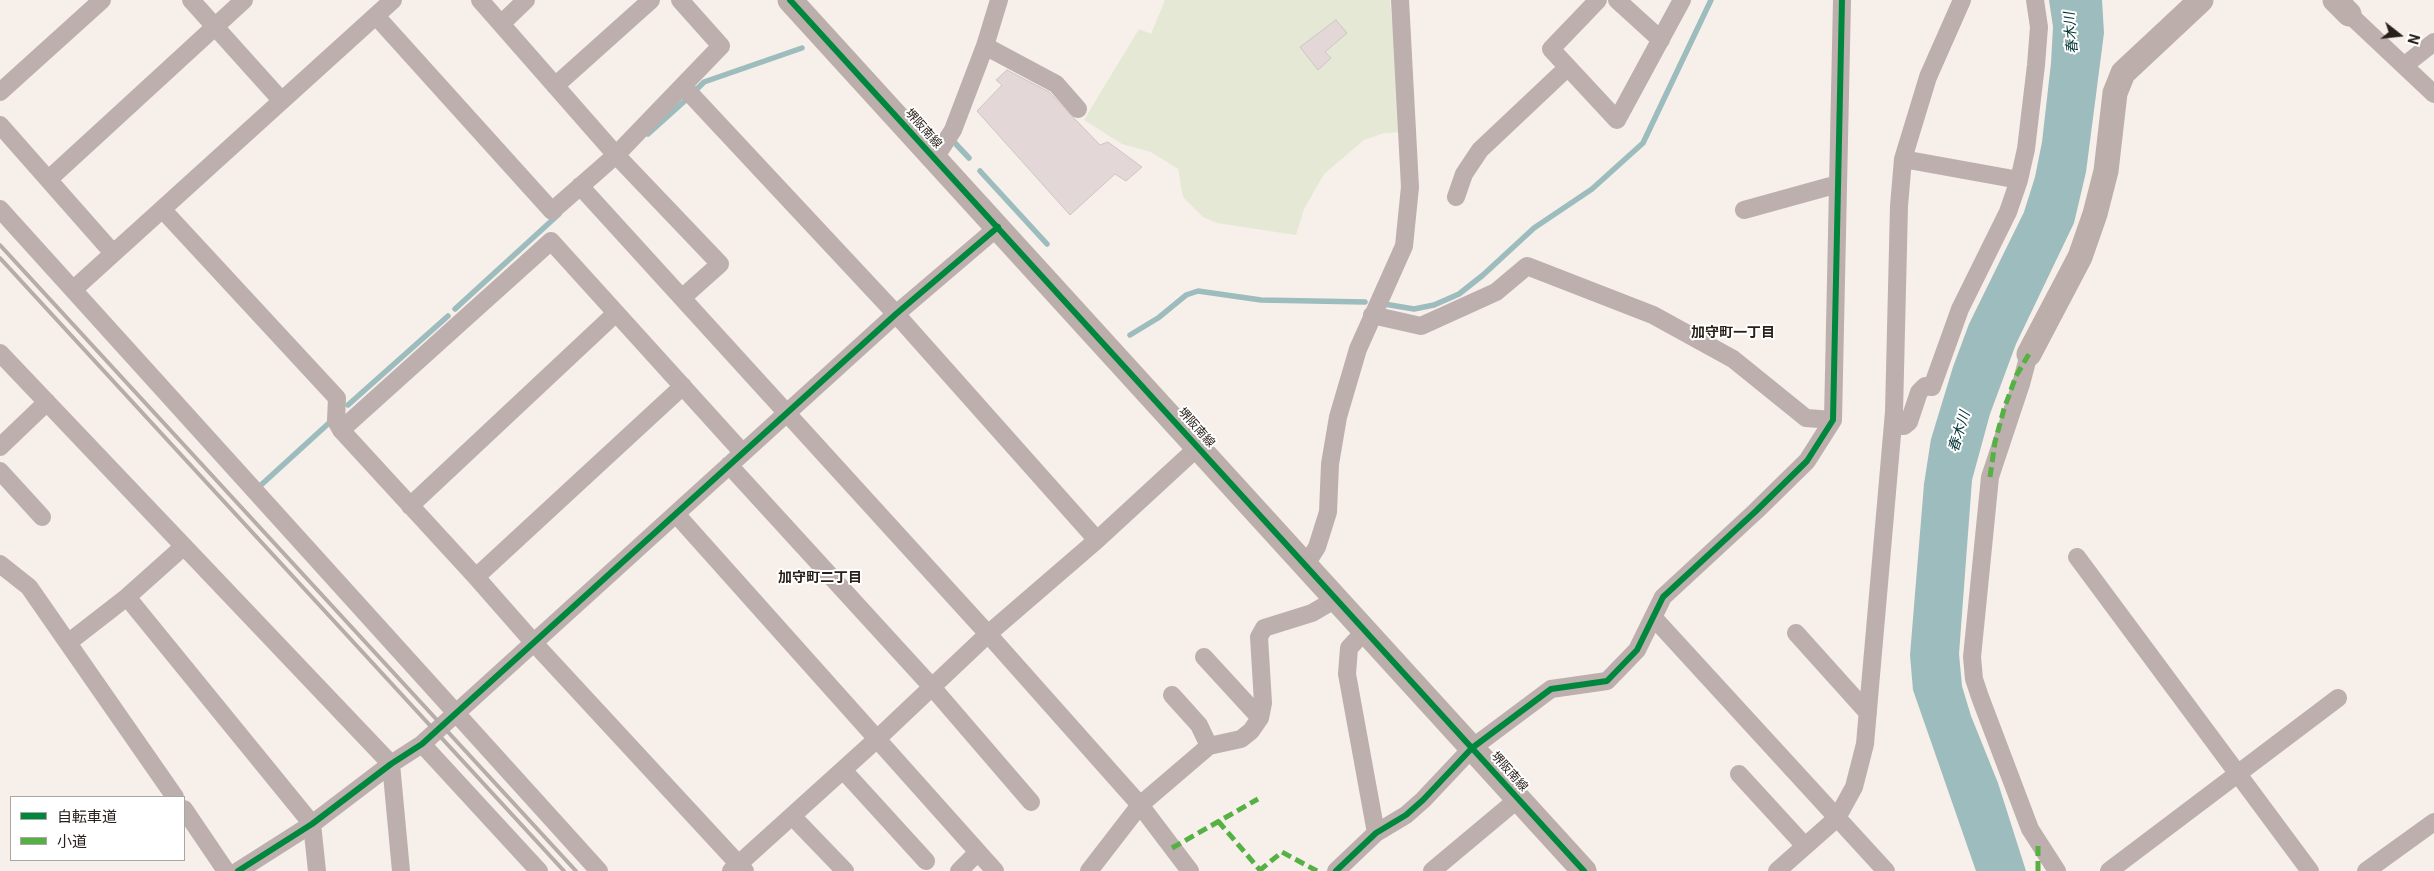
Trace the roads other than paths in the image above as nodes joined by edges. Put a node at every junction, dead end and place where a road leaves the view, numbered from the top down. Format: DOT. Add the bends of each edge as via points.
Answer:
graph roads {
  1 [pos="102,0"];
  2 [pos="191,0"];
  3 [pos="244,0"];
  4 [pos="393,0"];
  5 [pos="480,0"];
  6 [pos="526,0"];
  7 [pos="651,0"];
  8 [pos="680,0"];
  9 [pos="790,0"];
  10 [pos="999,0"];
  11 [pos="1400,0"];
  12 [pos="1598,0"];
  13 [pos="1617,0"];
  14 [pos="1682,0"];
  15 [pos="1842,0"];
  16 [pos="1962,0"];
  17 [pos="2035,0"];
  18 [pos="2201,0"];
  19 [pos="2342,7"];
  20 [pos="376,16"];
  21 [pos="501,24"];
  22 [pos="215,26"];
  23 [pos="1661,40"];
  24 [pos="2434,42"];
  25 [pos="985,46"];
  26 [pos="2405,65"];
  27 [pos="1568,67"];
  28 [pos="555,86"];
  29 [pos="683,86"];
  30 [pos="0,92"];
  31 [pos="2434,94"];
  32 [pos="282,100"];
  33 [pos="1078,108"];
  34 [pos="0,125"];
  35 [pos="616,155"];
  36 [pos="934,158"];
  37 [pos="1903,159"];
  38 [pos="49,179"];
  39 [pos="2019,180"];
  40 [pos="1838,184"];
  41 [pos="580,186"];
  42 [pos="1456,197"];
  43 [pos="0,208"];
  44 [pos="162,209"];
  45 [pos="1744,210"];
  46 [pos="998,227"];
  47 [pos="113,253"];
  48 [pos="74,289"];
  49 [pos="682,297"];
  50 [pos="616,313"];
  51 [pos="896,314"];
  52 [pos="1372,315"];
  53 [pos="0,353"];
  54 [pos="2029,354"];
  55 [pos="683,386"];
  56 [pos="47,402"];
  57 [pos="788,412"];
  58 [pos="1833,420"];
  59 [pos="1893,426"];
  60 [pos="341,430"];
  61 [pos="0,447"];
  62 [pos="1198,447"];
  63 [pos="743,453"];
  64 [pos="729,465"];
  65 [pos="0,471"];
  66 [pos="410,506"];
  67 [pos="676,514"];
  68 [pos="42,518"];
  69 [pos="1097,540"];
  70 [pos="183,547"];
  71 [pos="2078,557"];
  72 [pos="0,564"];
  73 [pos="1305,566"];
  74 [pos="476,577"];
  75 [pos="127,597"];
  76 [pos="1336,599"];
  77 [pos="1653,618"];
  78 [pos="1364,632"];
  79 [pos="1796,633"];
  80 [pos="988,634"];
  81 [pos="68,642"];
  82 [pos="534,643"];
  83 [pos="1204,657"];
  84 [pos="932,687"];
  85 [pos="2338,698"];
  86 [pos="1175,706"];
  87 [pos="1868,713"];
  88 [pos="456,714"];
  89 [pos="1260,718"];
  90 [pos="877,739"];
  91 [pos="422,744"];
  92 [pos="1209,746"];
  93 [pos="1472,748"];
  94 [pos="391,764"];
  95 [pos="843,770"];
  96 [pos="1739,774"];
  97 [pos="2238,774"];
  98 [pos="174,796"];
  99 [pos="1518,799"];
  100 [pos="1031,802"];
  101 [pos="1140,805"];
  102 [pos="185,810"];
  103 [pos="792,816"];
  104 [pos="1837,818"];
  105 [pos="2434,822"];
  106 [pos="312,824"];
  107 [pos="1376,833"];
  108 [pos="1805,846"];
  109 [pos="978,852"];
  110 [pos="926,861"];
  111 [pos="738,869"];
  112 [pos="226,871"];
  113 [pos="238,871"];
  114 [pos="317,871"];
  115 [pos="400,871"];
  116 [pos="539,871"];
  117 [pos="599,871"];
  118 [pos="844,871"];
  119 [pos="959,871"];
  120 [pos="995,871"];
  121 [pos="1089,871"];
  122 [pos="1190,871"];
  123 [pos="1336,871"];
  124 [pos="1432,871"];
  125 [pos="1584,871"];
  126 [pos="1777,871"];
  127 [pos="1886,871"];
  128 [pos="2057,871"];
  129 [pos="2109,871"];
  130 [pos="2310,871"];
  131 [pos="2366,871"];
  1 -- 30 [label="street"];
  2 -- 22 [label="street"];
  3 -- 22 [label="street"];
  4 -- 20 [label="street"];
  5 -- 21 [label="street"];
  6 -- 21 [label="street"];
  7 -- 28 [label="street"];
  8 -- 29 [label="street" via="721,46"];
  9 -- 36 [label="main road, 堺阪南線"];
  10 -- 25 [label="street"];
  11 -- 52 [label="street" via="1410,187 1404,246"];
  12 -- 27 [label="street" via="1551,49"];
  13 -- 23 [label="street"];
  14 -- 23 [label="street"];
  15 -- 40 [label="street"];
  16 -- 37 [label="street" via="1928,77"];
  17 -- 39 [label="street" via="2039,27 2036,65 2026,150"];
  18 -- 54 [label="main road" via="2123,73 2115,93 2106,171 2095,214 2080,257"];
  19 -- 26 [label="street"];
  20 -- 32 [label="street"];
  20 -- 41 [label="street" via="552,211"];
  21 -- 28 [label="street"];
  22 -- 32 [label="street"];
  22 -- 38 [label="street"];
  23 -- 27 [label="street" via="1617,120"];
  24 -- 26 [label="street"];
  25 -- 33 [label="street" via="1056,84"];
  25 -- 36 [label="street" via="953,130"];
  26 -- 31 [label="street"];
  27 -- 42 [label="street" via="1480,150 1464,174"];
  28 -- 35 [label="street"];
  29 -- 35 [label="street"];
  29 -- 51 [label="street"];
  32 -- 44 [label="street"];
  34 -- 38 [label="street"];
  35 -- 41 [label="street"];
  35 -- 49 [label="street" via="720,264"];
  36 -- 46 [label="main road, 堺阪南線"];
  37 -- 39 [label="street"];
  37 -- 59 [label="street"];
  38 -- 47 [label="street"];
  39 -- 59 [label="street" via="2008,212 1960,309 1932,387 1925,386 1919,392 1909,422 1904,426"];
  40 -- 45 [label="street"];
  40 -- 58 [label="street"];
  41 -- 49 [label="street"];
  43 -- 48 [label="street"];
  44 -- 47 [label="street"];
  44 -- 60 [label="street" via="337,398 336,421"];
  46 -- 51 [label="street"];
  46 -- 62 [label="main road, 堺阪南線"];
  47 -- 48 [label="street"];
  48 -- 88 [label="street"];
  49 -- 57 [label="street"];
  50 -- 55 [label="street"];
  50 -- 60 [label="street" via="551,241"];
  50 -- 66 [label="street"];
  51 -- 57 [label="street"];
  51 -- 69 [label="street"];
  52 -- 58 [label="street" via="1421,326 1496,292 1527,266 1652,315 1733,359 1806,418"];
  52 -- 73 [label="street" via="1358,349 1338,417 1330,464 1328,512 1317,547"];
  53 -- 56 [label="street"];
  54 -- 128 [label="street" via="1990,478 1972,657 1980,697 2030,829"];
  55 -- 63 [label="street"];
  55 -- 74 [label="street"];
  56 -- 61 [label="street"];
  56 -- 70 [label="street"];
  57 -- 63 [label="street"];
  57 -- 80 [label="street"];
  58 -- 77 [label="street" via="1807,461 1663,597"];
  59 -- 87 [label="street"];
  60 -- 66 [label="street"];
  62 -- 69 [label="street"];
  62 -- 73 [label="main road, 堺阪南線"];
  63 -- 64 [label="street"];
  64 -- 67 [label="street"];
  64 -- 84 [label="street"];
  65 -- 68 [label="street"];
  66 -- 74 [label="street"];
  67 -- 82 [label="street"];
  67 -- 90 [label="street"];
  69 -- 80 [label="street"];
  70 -- 75 [label="street"];
  70 -- 94 [label="street"];
  71 -- 97 [label="street"];
  72 -- 81 [label="street" via="29,587"];
  73 -- 76 [label="main road, 堺阪南線"];
  74 -- 82 [label="street"];
  75 -- 81 [label="street"];
  75 -- 106 [label="street"];
  76 -- 78 [label="main road, 堺阪南線"];
  76 -- 89 [label="street" via="1312,613 1264,628 1259,637 1263,703"];
  77 -- 93 [label="street" via="1637,650 1606,681 1551,689"];
  77 -- 104 [label="street"];
  78 -- 93 [label="main road, 堺阪南線"];
  78 -- 107 [label="street" via="1350,648 1347,674"];
  79 -- 87 [label="street"];
  80 -- 84 [label="street"];
  80 -- 101 [label="street"];
  81 -- 98 [label="street"];
  82 -- 88 [label="street"];
  82 -- 111 [label="street"];
  83 -- 89 [label="street"];
  84 -- 90 [label="street"];
  84 -- 100 [label="street"];
  85 -- 97 [label="street"];
  86 -- 92 [label="street" via="1199,725"];
  87 -- 104 [label="street" via="1865,744 1854,787"];
  88 -- 91 [label="street"];
  88 -- 117 [label="street"];
  89 -- 92 [label="street" via="1240,739"];
  90 -- 95 [label="street"];
  90 -- 109 [label="street"];
  91 -- 94 [label="street"];
  91 -- 116 [label="street"];
  92 -- 101 [label="street"];
  93 -- 99 [label="main road, 堺阪南線"];
  93 -- 107 [label="street" via="1423,800 1406,815"];
  94 -- 106 [label="street"];
  94 -- 115 [label="street"];
  95 -- 103 [label="street"];
  95 -- 110 [label="street"];
  96 -- 108 [label="street"];
  97 -- 129 [label="street"];
  97 -- 130 [label="street"];
  99 -- 124 [label="street"];
  99 -- 125 [label="main road, 堺阪南線"];
  101 -- 121 [label="street"];
  101 -- 122 [label="street"];
  102 -- 112 [label="street"];
  103 -- 111 [label="street"];
  103 -- 118 [label="street"];
  104 -- 108 [label="street"];
  104 -- 127 [label="street"];
  105 -- 131 [label="street"];
  106 -- 113 [label="street"];
  106 -- 114 [label="street"];
  107 -- 123 [label="street"];
  108 -- 126 [label="street"];
  109 -- 119 [label="street"];
  109 -- 120 [label="street"];
}
